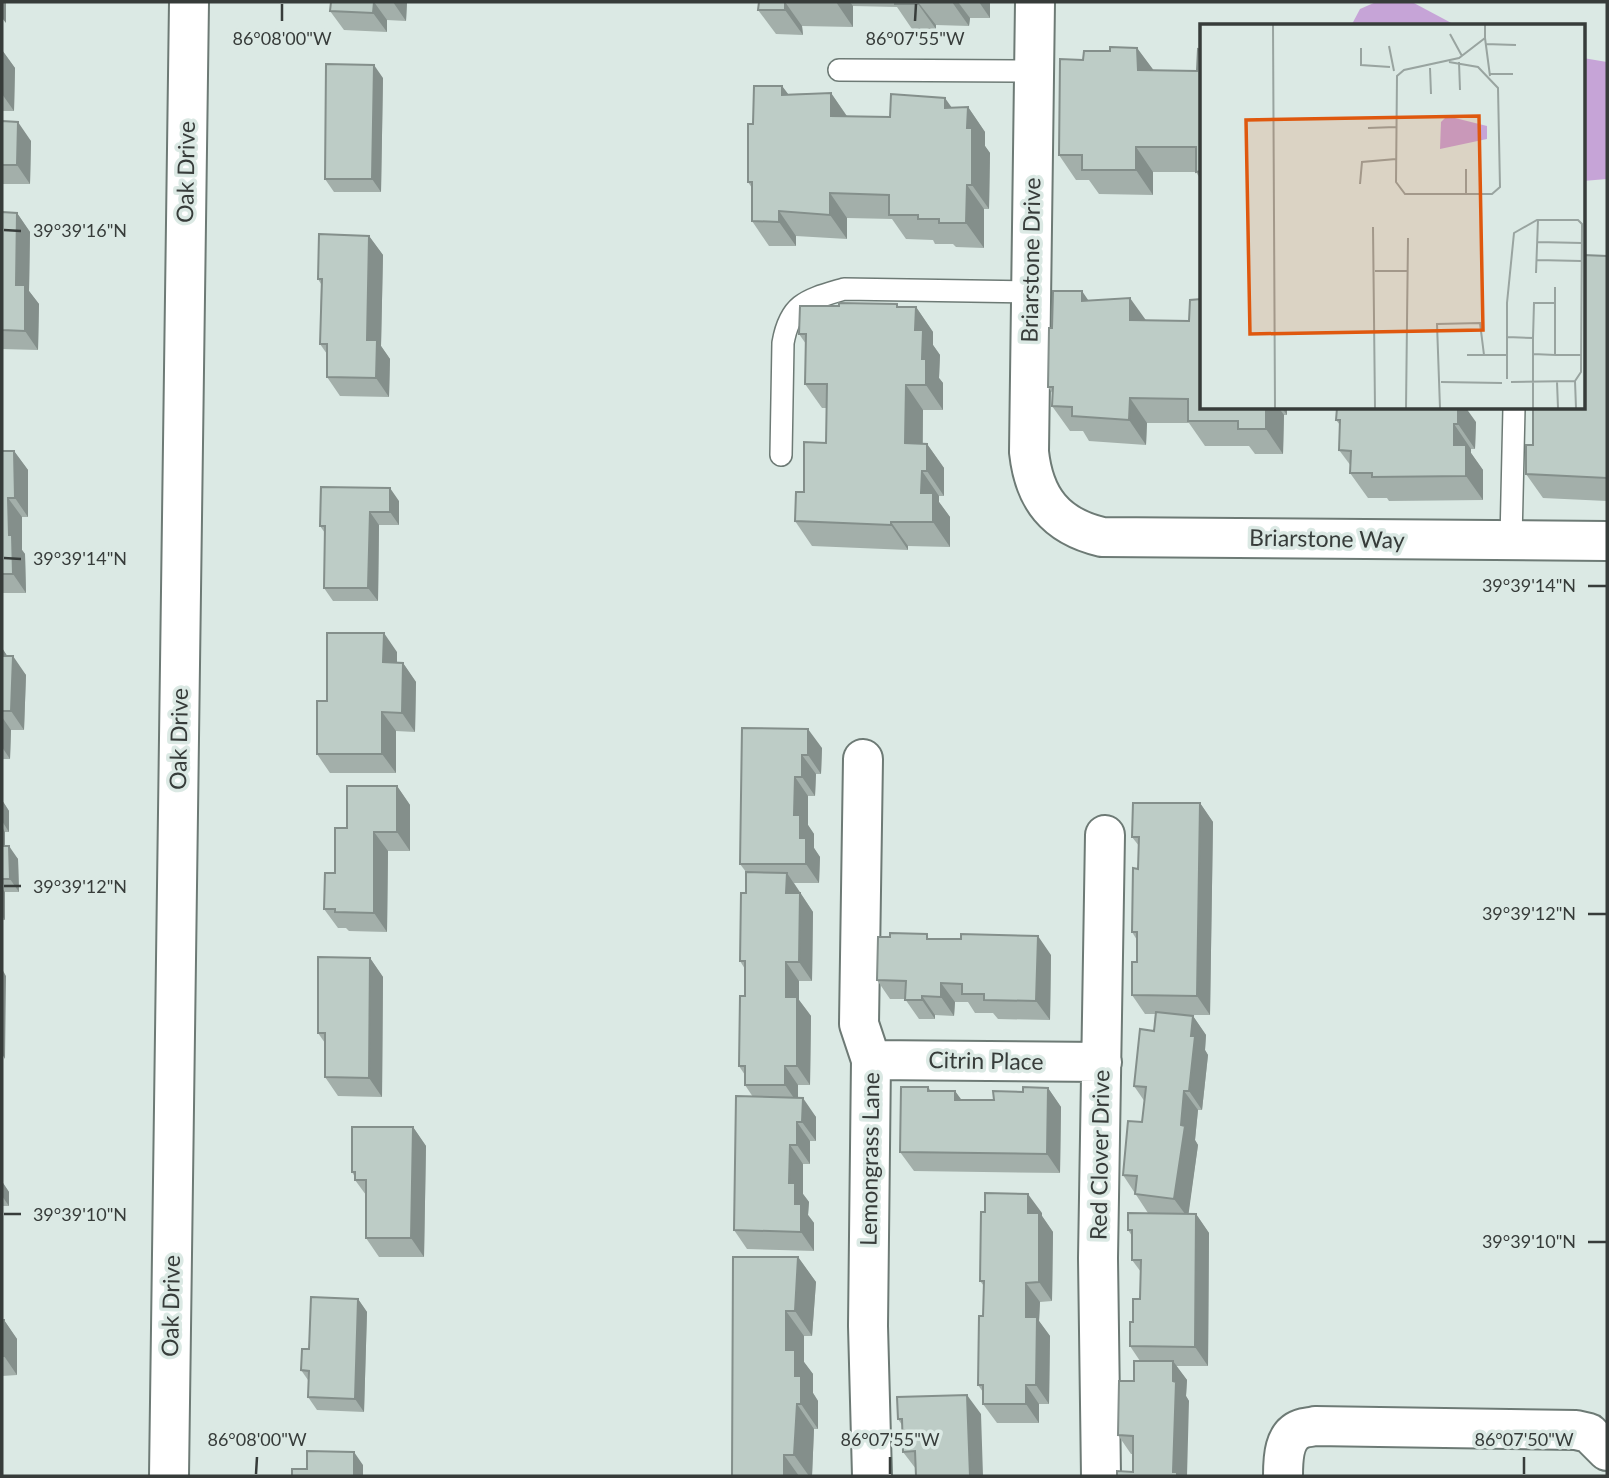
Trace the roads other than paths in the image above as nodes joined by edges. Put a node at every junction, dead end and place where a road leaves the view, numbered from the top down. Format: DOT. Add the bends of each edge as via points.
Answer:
graph roads {
  1 [pos="189,2"];
  2 [pos="1035,2"];
  3 [pos="839,70"];
  4 [pos="1034,71"];
  5 [pos="1031,292"];
  6 [pos="1514,410"];
  7 [pos="781,455"];
  8 [pos="1054,512"];
  9 [pos="1511,540"];
  10 [pos="1607,541"];
  11 [pos="863,759"];
  12 [pos="1105,835"];
  13 [pos="871,1060"];
  14 [pos="1102,1062"];
  15 [pos="1607,1451"];
  16 [pos="169,1476"];
  17 [pos="872,1476"];
  18 [pos="1101,1476"];
  19 [pos="1283,1476"];
  1 -- 16 [label="street, Oak Drive"];
  2 -- 4 [label="street, Briarstone Drive"];
  3 -- 4 [label="lane"];
  4 -- 5 [label="street, Briarstone Drive"];
  5 -- 7 [label="lane" via="844,289 796,308 783,343"];
  5 -- 8 [label="street, Briarstone Drive" via="1028,452 1034,482"];
  6 -- 9 [label="lane"];
  8 -- 9 [label="street, Briarstone Way" via="1070,525 1102,537"];
  9 -- 10 [label="street, Briarstone Way"];
  11 -- 13 [label="street, Lemongrass Lane" via="859,1024"];
  12 -- 14 [label="street, Red Clover Drive"];
  13 -- 14 [label="street, Citrin Place"];
  13 -- 17 [label="street, Lemongrass Lane" via="868,1326"];
  14 -- 18 [label="street, Red Clover Drive" via="1098,1258"];
  15 -- 19 [label="street" via="1589,1433 1576,1430 1315,1426 1303,1428 1289,1441 1283,1454"];
}
